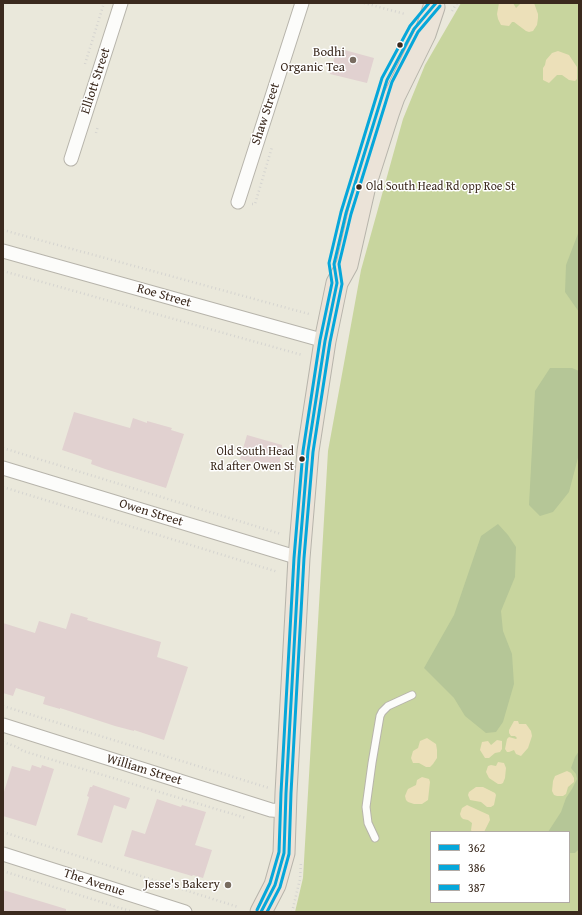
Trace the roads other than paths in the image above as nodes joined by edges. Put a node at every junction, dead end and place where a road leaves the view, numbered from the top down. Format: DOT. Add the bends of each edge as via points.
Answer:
graph roads {
  1 [pos="121,3"];
  2 [pos="302,3"];
  3 [pos="440,8"];
  4 [pos="71,159"];
  5 [pos="238,202"];
  6 [pos="3,250"];
  7 [pos="325,341"];
  8 [pos="3,468"];
  9 [pos="299,558"];
  10 [pos="412,695"];
  11 [pos="3,726"];
  12 [pos="285,811"];
  13 [pos="375,838"];
  14 [pos="3,854"];
  15 [pos="185,912"];
  16 [pos="261,912"];
  1 -- 4 [label="street, Elliott Street"];
  2 -- 5 [label="street, Shaw Street"];
  3 -- 7 [label="main road" via="392,103 365,186 346,266 337,283"];
  6 -- 7 [label="street, Roe Street"];
  7 -- 9 [label="main road" via="308,451"];
  8 -- 9 [label="street, Owen Street"];
  9 -- 12 [label="main road"];
  10 -- 13 [label="lane" via="388,706 380,716 366,806 368,823"];
  11 -- 12 [label="street, William Street" via="271,810"];
  12 -- 16 [label="main road" via="282,860 275,885"];
  14 -- 15 [label="street, The Avenue"];
}
